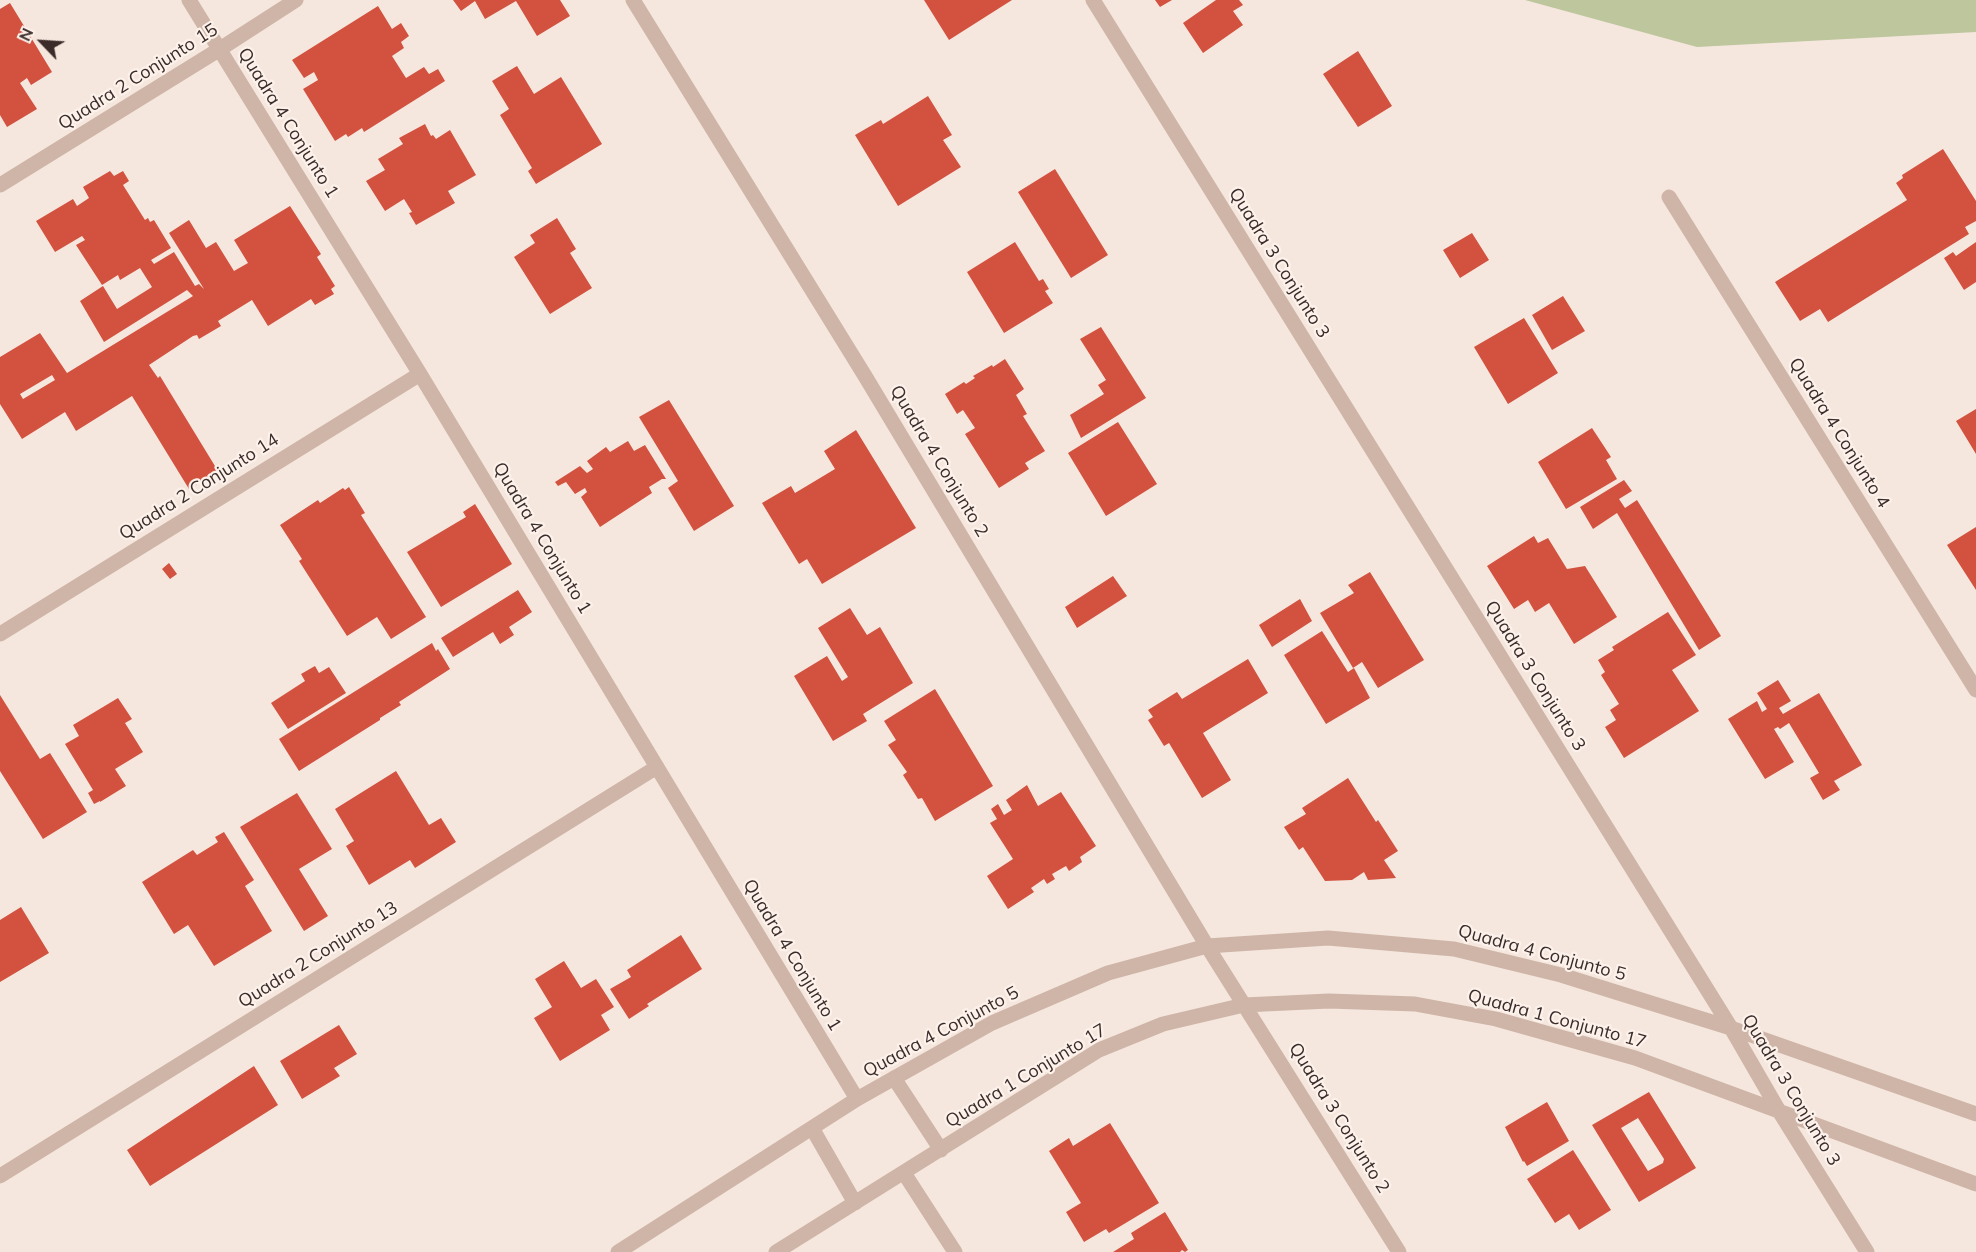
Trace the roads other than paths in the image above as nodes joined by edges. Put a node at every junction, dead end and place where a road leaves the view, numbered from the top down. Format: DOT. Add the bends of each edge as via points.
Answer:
graph roads {
  1 [pos="189,0"];
  2 [pos="296,0"];
  3 [pos="633,0"];
  4 [pos="1093,0"];
  5 [pos="220,50"];
  6 [pos="0,185"];
  7 [pos="1669,197"];
  8 [pos="420,374"];
  9 [pos="0,634"];
  10 [pos="1976,690"];
  11 [pos="657,767"];
  12 [pos="1207,946"];
  13 [pos="1245,1005"];
  14 [pos="1731,1028"];
  15 [pos="894,1078"];
  16 [pos="856,1099"];
  17 [pos="1779,1111"];
  18 [pos="1976,1114"];
  19 [pos="812,1128"];
  20 [pos="941,1150"];
  21 [pos="904,1173"];
  22 [pos="0,1176"];
  23 [pos="1976,1184"];
  24 [pos="855,1203"];
  25 [pos="618,1252"];
  26 [pos="776,1252"];
  27 [pos="955,1252"];
  28 [pos="1400,1252"];
  29 [pos="1867,1252"];
  1 -- 5 [label="street, Quadra 4 Conjunto 1"];
  2 -- 5 [label="street, Quadra 2 Conjunto 15"];
  3 -- 12 [label="street, Quadra 4 Conjunto 2" via="866,376"];
  4 -- 14 [label="street, Quadra 3 Conjunto 3"];
  5 -- 6 [label="street, Quadra 2 Conjunto 15"];
  5 -- 8 [label="street, Quadra 4 Conjunto 1"];
  7 -- 10 [label="street, Quadra 4 Conjunto 4"];
  8 -- 9 [label="street, Quadra 2 Conjunto 14"];
  8 -- 11 [label="street, Quadra 4 Conjunto 1"];
  11 -- 16 [label="street, Quadra 4 Conjunto 1"];
  11 -- 22 [label="street, Quadra 2 Conjunto 13"];
  12 -- 13 [label="street, Quadra 4 Conjunto 2"];
  12 -- 14 [label="street, Quadra 4 Conjunto 5" via="1328,938 1454,949 1561,975"];
  12 -- 15 [label="street, Quadra 4 Conjunto 5" via="1108,973 992,1023"];
  13 -- 17 [label="street, Quadra 1 Conjunto 17" via="1329,1001 1415,1004 1496,1019 1635,1058"];
  13 -- 20 [label="street, Quadra 1 Conjunto 17" via="1163,1024 1099,1050"];
  13 -- 28 [label="street, Quadra 3 Conjunto 2"];
  14 -- 17 [label="street, Quadra 3 Conjunto 3"];
  14 -- 18 [label="street, Quadra 4 Conjunto 5"];
  15 -- 16 [label="street, Quadra 4 Conjunto 5"];
  15 -- 20 [label="street"];
  16 -- 19 [label="street, Quadra 4 Conjunto 5"];
  17 -- 23 [label="street, Quadra 1 Conjunto 17"];
  17 -- 29 [label="street, Quadra 3 Conjunto 3"];
  19 -- 24 [label="street"];
  19 -- 25 [label="street, Quadra 4 Conjunto 5"];
  20 -- 21 [label="street, Quadra 1 Conjunto 17"];
  21 -- 24 [label="street, Quadra 1 Conjunto 17"];
  21 -- 27 [label="street"];
  24 -- 26 [label="street, Quadra 1 Conjunto 17"];
}
